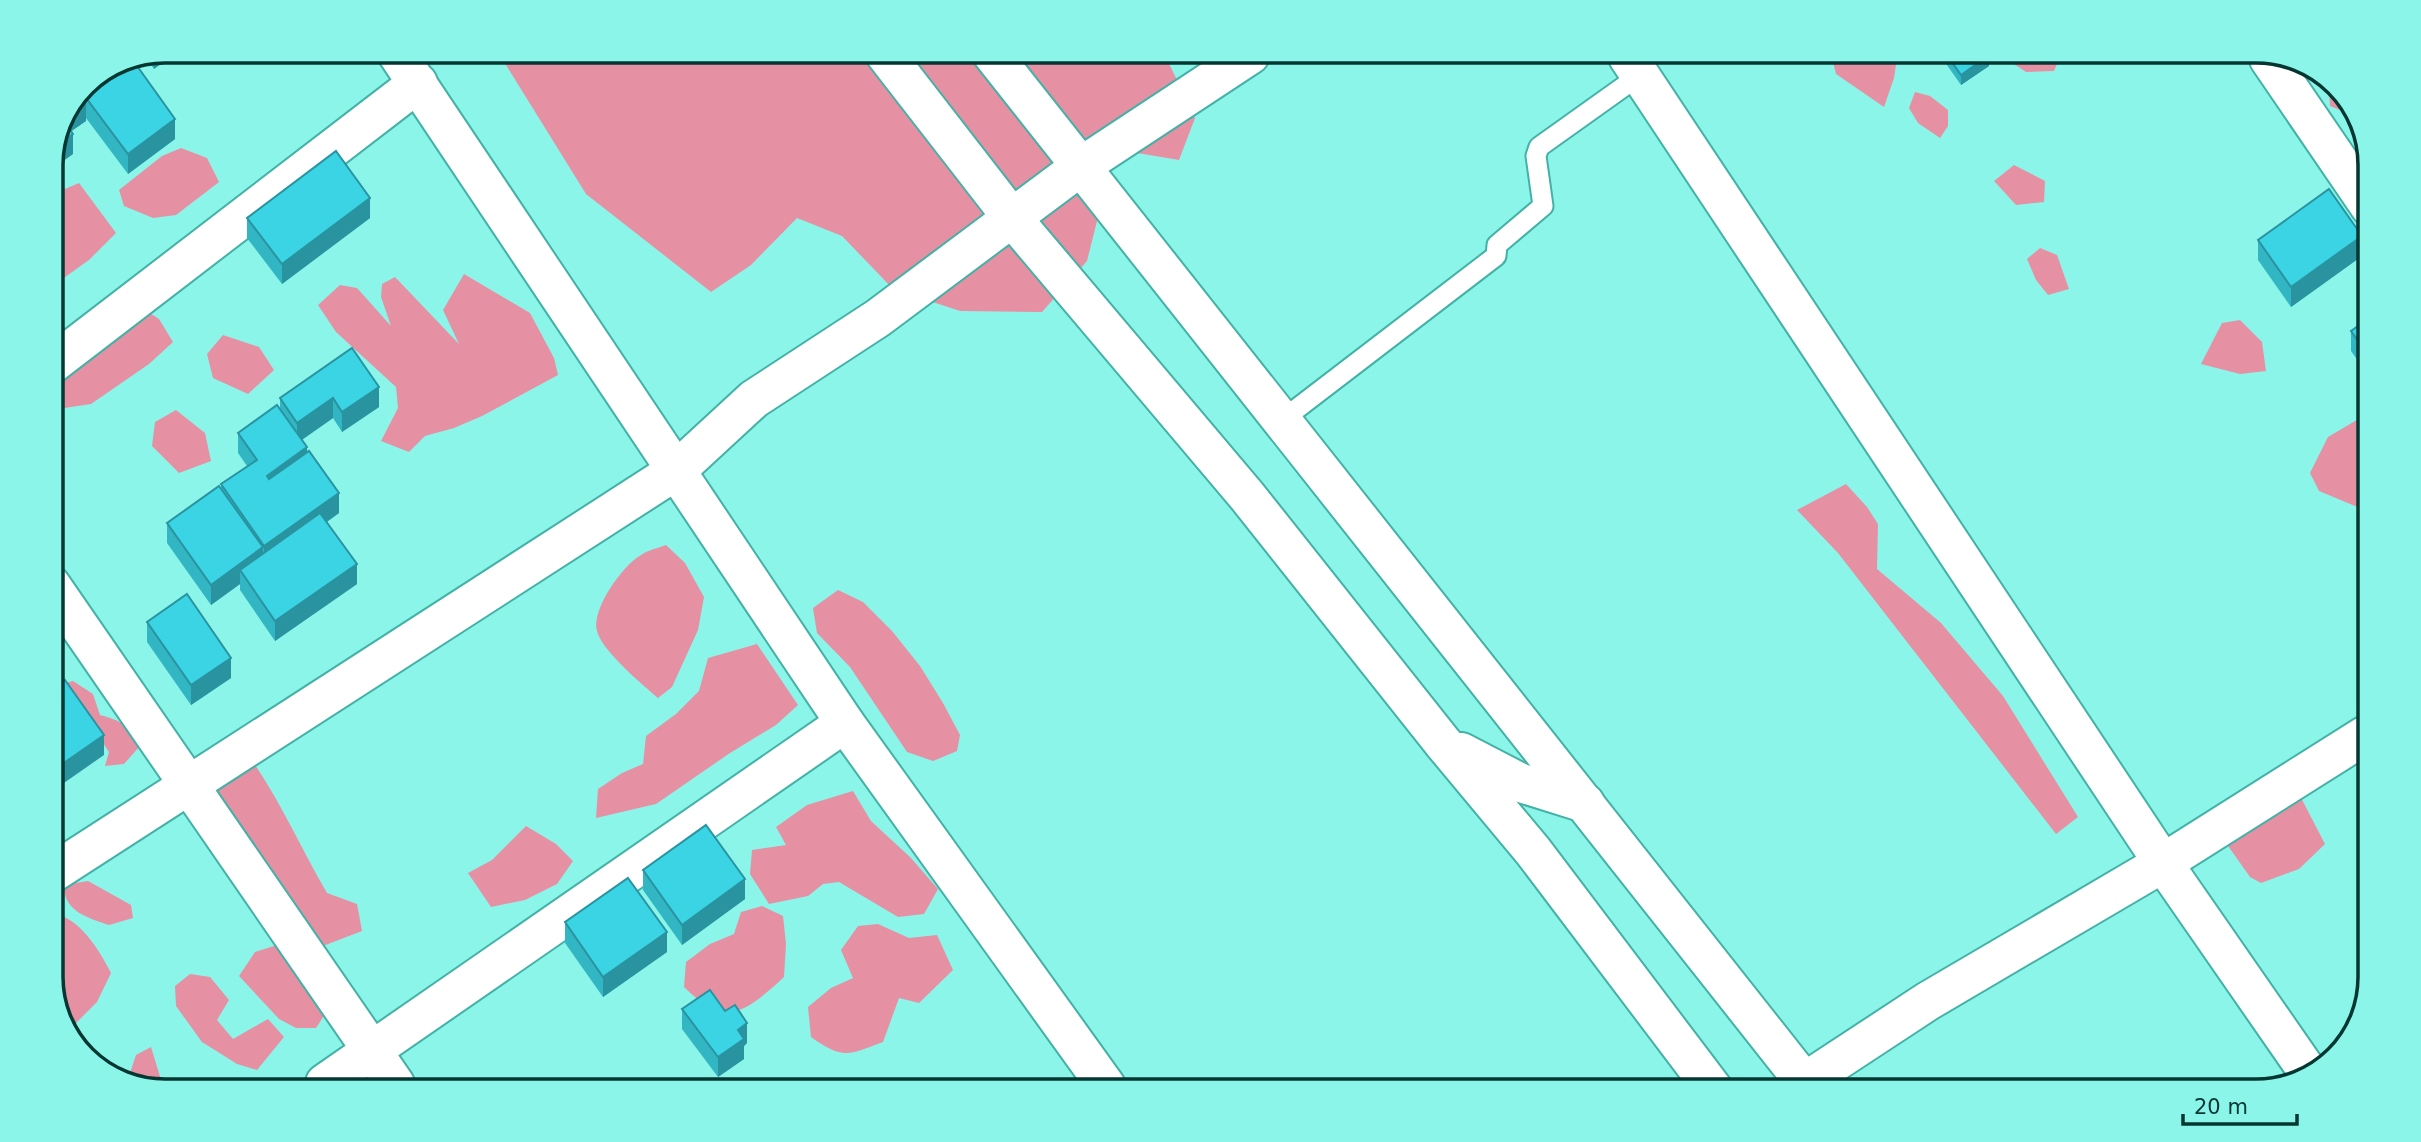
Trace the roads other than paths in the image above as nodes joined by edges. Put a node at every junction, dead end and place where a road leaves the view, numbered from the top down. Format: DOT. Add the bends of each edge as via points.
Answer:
graph roads {
  1 [pos="404,63"];
  2 [pos="892,63"];
  3 [pos="999,63"];
  4 [pos="1238,63"];
  5 [pos="2272,65"];
  6 [pos="1634,66"];
  7 [pos="418,83"];
  8 [pos="1080,167"];
  9 [pos="2358,190"];
  10 [pos="1013,219"];
  11 [pos="63,356"];
  12 [pos="1282,420"];
  13 [pos="677,470"];
  14 [pos="63,602"];
  15 [pos="845,723"];
  16 [pos="2358,740"];
  17 [pos="1443,743"];
  18 [pos="191,785"];
  19 [pos="1585,803"];
  20 [pos="2163,863"];
  21 [pos="63,865"];
  22 [pos="372,1051"];
  23 [pos="2304,1067"];
  24 [pos="331,1079"];
  25 [pos="392,1079"];
  26 [pos="1100,1079"];
  27 [pos="1705,1079"];
  28 [pos="1797,1079"];
  29 [pos="1815,1079"];
  1 -- 7 [label="street"];
  2 -- 10 [label="street"];
  3 -- 8 [label="street"];
  4 -- 8 [label="street"];
  5 -- 9 [label="street"];
  6 -- 12 [label="lane" via="1539,147 1536,156 1543,206 1497,244 1496,256"];
  6 -- 20 [label="street"];
  7 -- 11 [label="street"];
  7 -- 13 [label="street"];
  8 -- 10 [label="street"];
  8 -- 12 [label="street"];
  10 -- 13 [label="street" via="878,318 754,399"];
  10 -- 17 [label="street" via="1247,496"];
  12 -- 19 [label="street"];
  13 -- 15 [label="street"];
  13 -- 18 [label="street"];
  14 -- 18 [label="street"];
  15 -- 22 [label="street"];
  15 -- 26 [label="street"];
  16 -- 20 [label="street"];
  17 -- 19 [label="street" via="1521,783"];
  17 -- 27 [label="street" via="1533,851"];
  18 -- 21 [label="street"];
  18 -- 22 [label="street"];
  19 -- 28 [label="street"];
  20 -- 23 [label="street"];
  20 -- 29 [label="street" via="1928,1001"];
  22 -- 24 [label="street"];
  22 -- 25 [label="street"];
}
